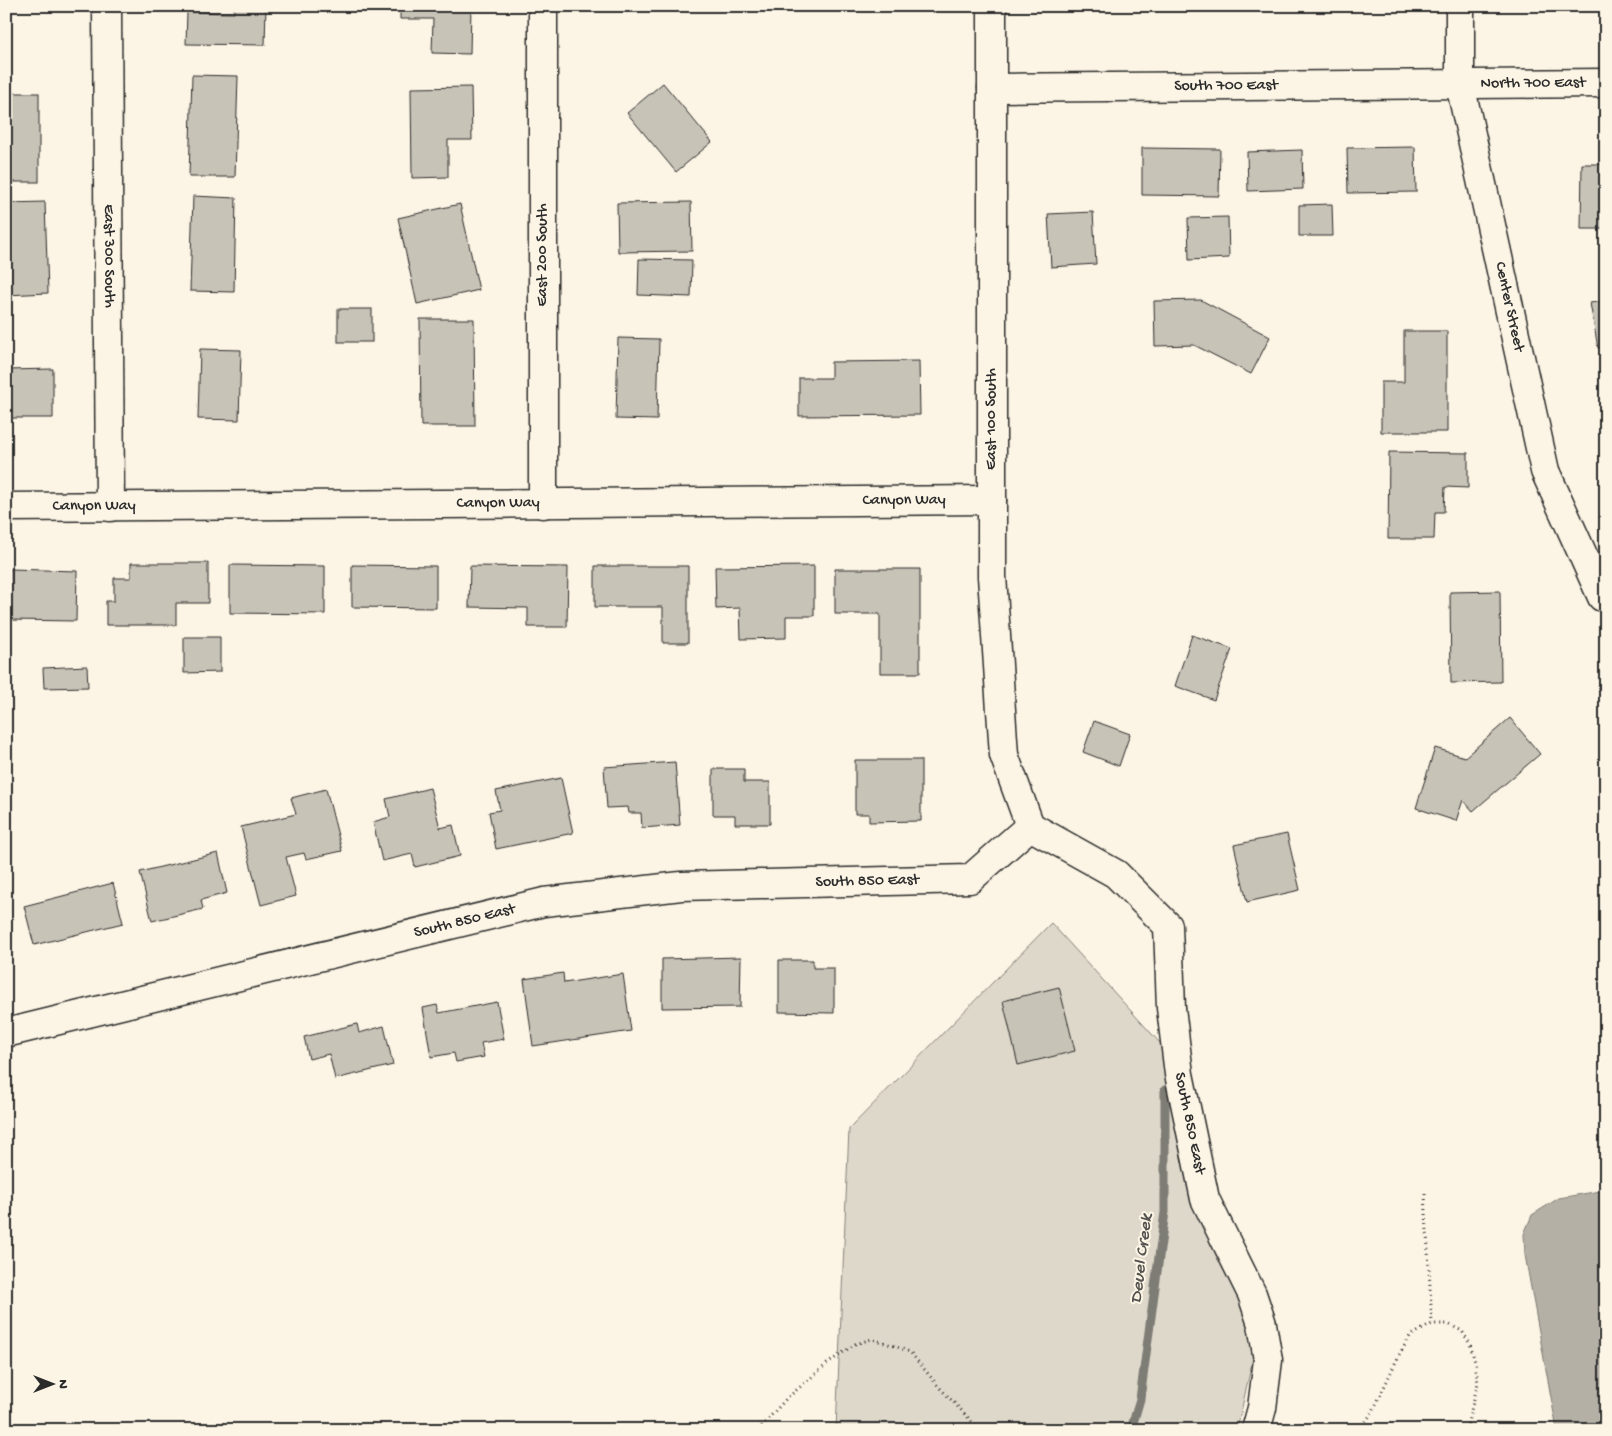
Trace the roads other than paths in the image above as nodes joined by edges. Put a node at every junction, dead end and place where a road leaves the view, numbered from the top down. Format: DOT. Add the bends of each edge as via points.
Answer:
graph roads {
  1 [pos="108,6"];
  2 [pos="543,6"];
  3 [pos="992,6"];
  4 [pos="1460,6"];
  5 [pos="1460,84"];
  6 [pos="1606,84"];
  7 [pos="992,88"];
  8 [pos="992,500"];
  9 [pos="543,504"];
  10 [pos="110,506"];
  11 [pos="6,507"];
  12 [pos="1602,597"];
  13 [pos="1030,826"];
  14 [pos="6,1033"];
  15 [pos="1256,1430"];
  1 -- 10 [label="street, East 300 South"];
  2 -- 9 [label="street, East 200 South"];
  3 -- 7 [label="street, East 100 South"];
  4 -- 5 [label="street, Center Street"];
  5 -- 6 [label="street, North 700 East"];
  5 -- 7 [label="street, South 700 East"];
  5 -- 12 [label="street, Center Street" via="1545,471"];
  7 -- 8 [label="street, East 100 South"];
  8 -- 9 [label="street, Canyon Way"];
  8 -- 13 [label="street, East 100 South" via="992,576 1004,755"];
  9 -- 10 [label="street, Canyon Way"];
  10 -- 11 [label="street, Canyon Way"];
  13 -- 14 [label="street, South 850 East" via="970,879 681,886 544,902"];
  13 -- 15 [label="street, South 850 East" via="1116,874 1168,926 1171,1008 1178,1074 1205,1199 1252,1294 1262,1324 1268,1360"];
}
